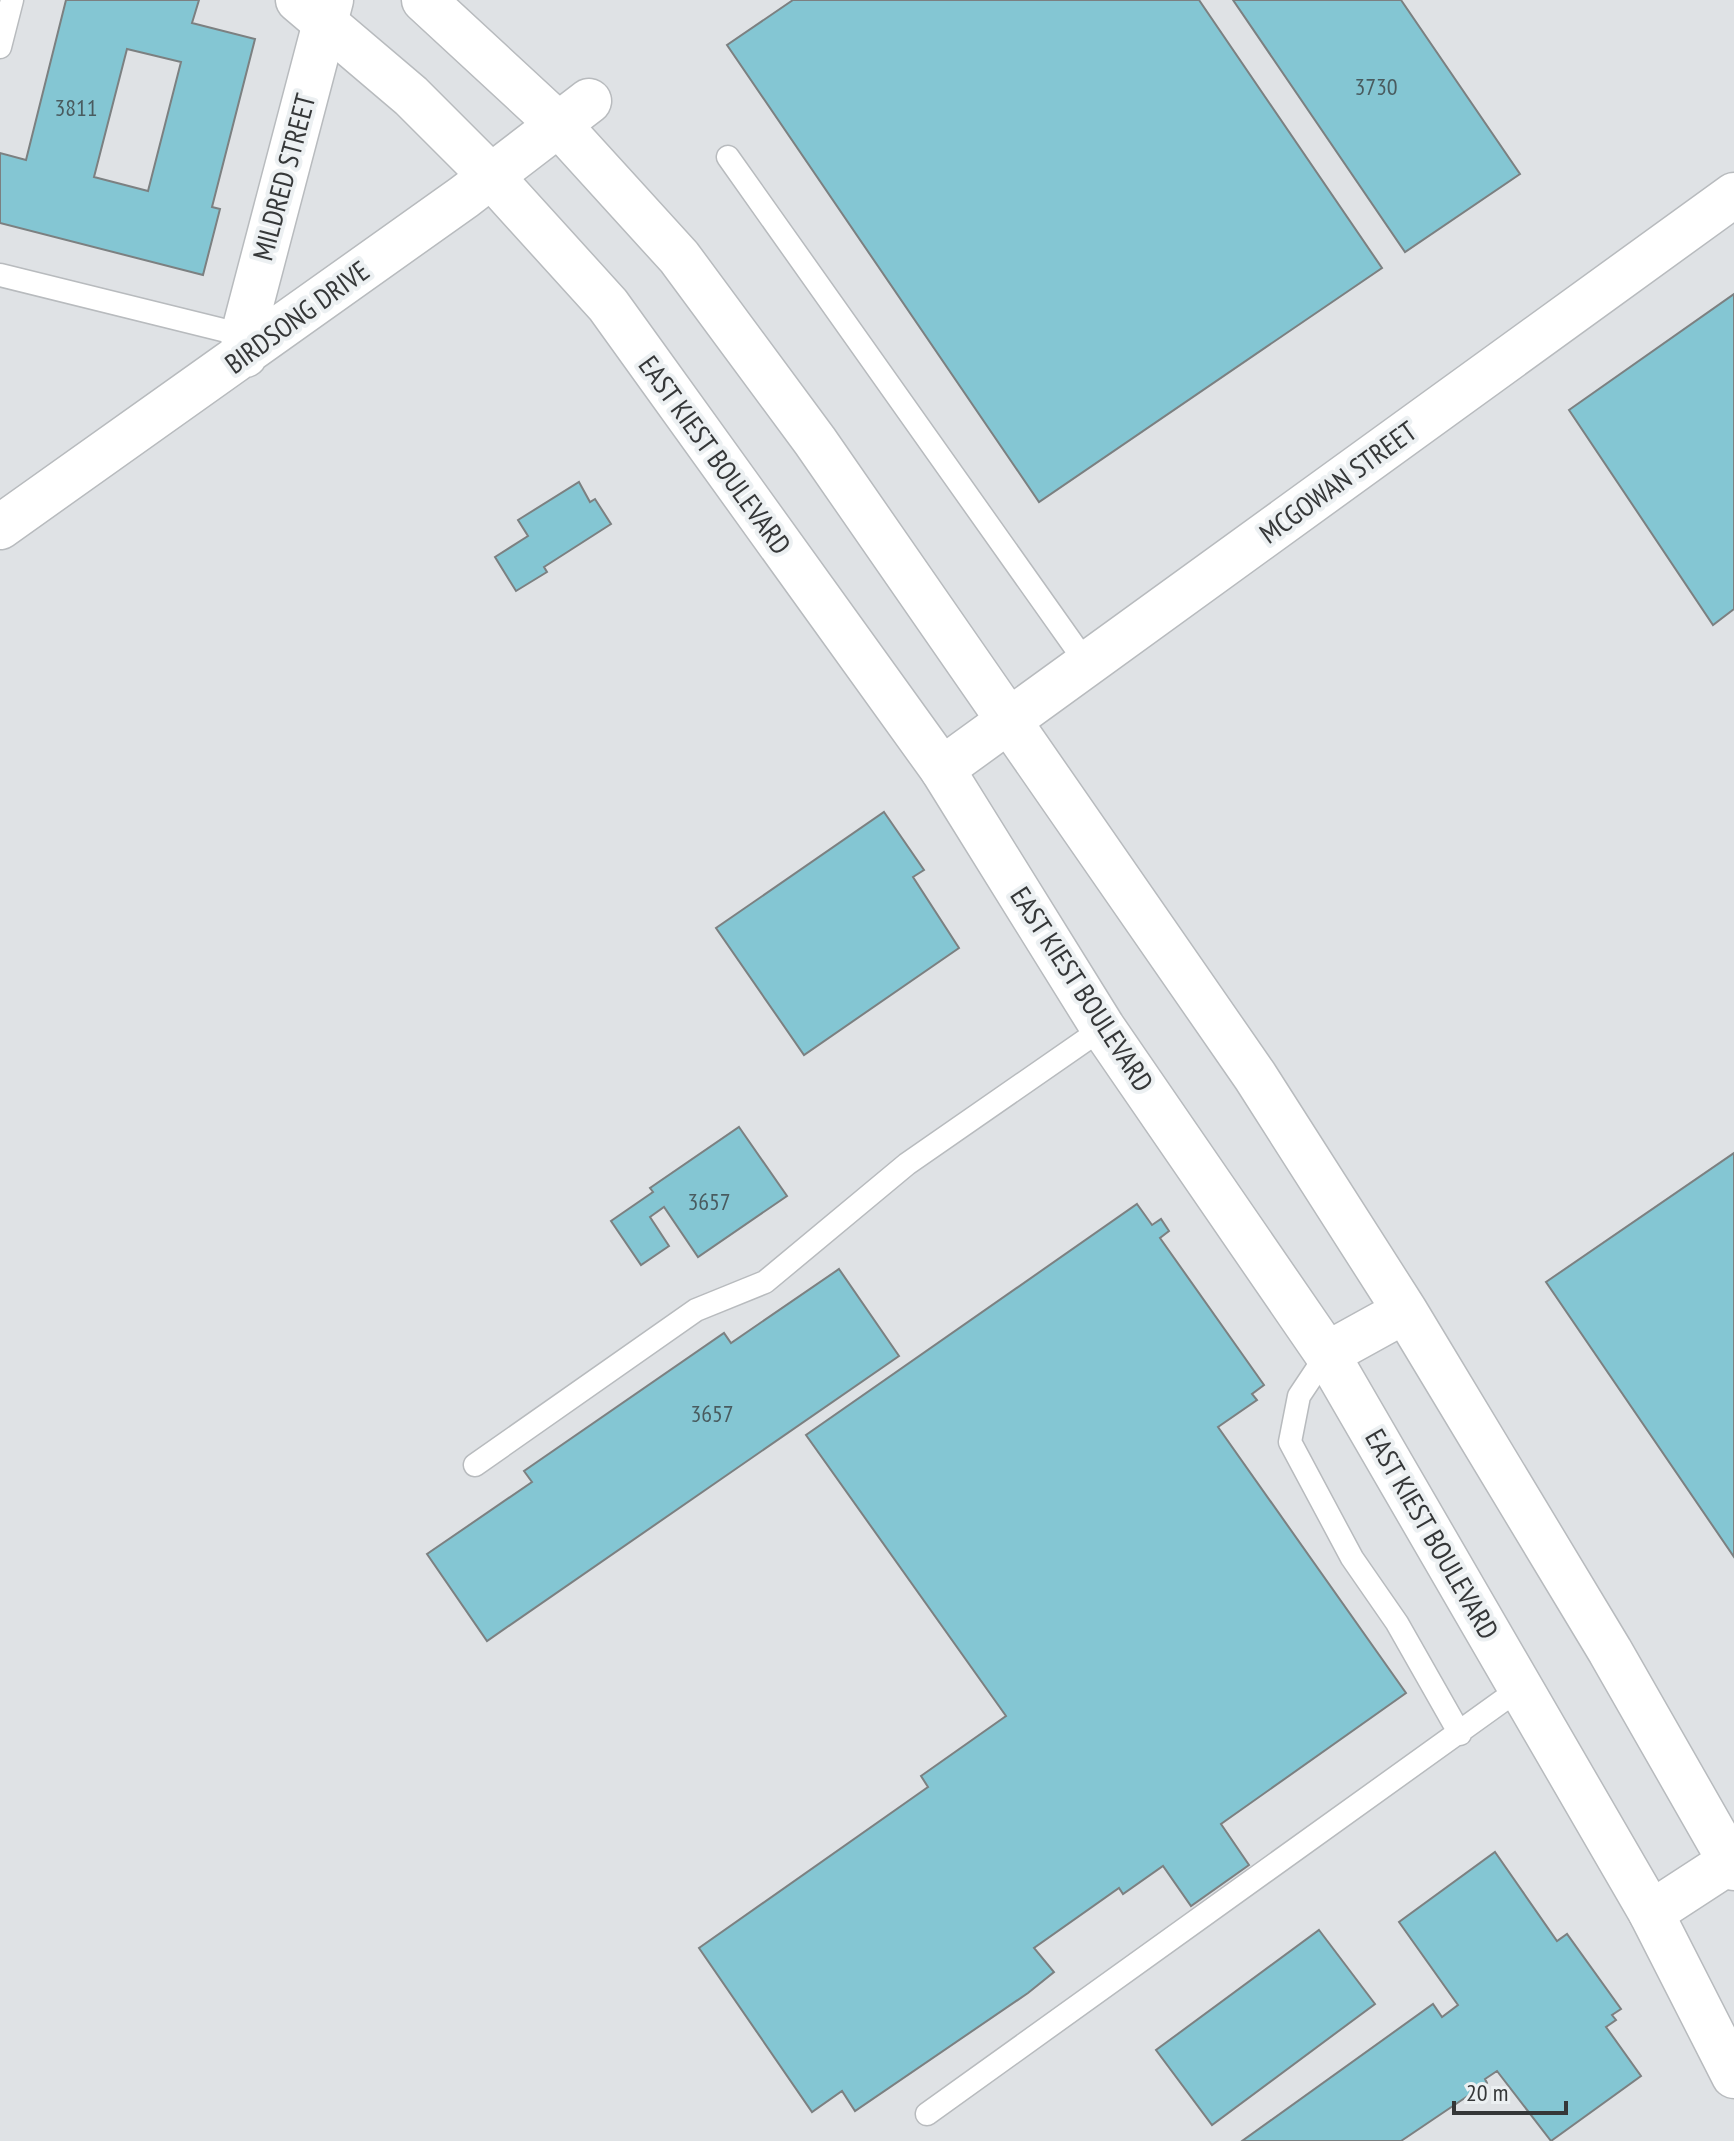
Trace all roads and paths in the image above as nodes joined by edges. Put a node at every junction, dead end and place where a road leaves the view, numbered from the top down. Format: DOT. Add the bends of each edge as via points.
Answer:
graph roads {
  1 [pos="12,0"];
  2 [pos="424,0"];
  3 [pos="318,7"];
  4 [pos="0,47"];
  5 [pos="573,112"];
  6 [pos="728,157"];
  7 [pos="491,176"];
  8 [pos="1734,195"];
  9 [pos="0,275"];
  10 [pos="244,345"];
  11 [pos="0,527"];
  12 [pos="1087,664"];
  13 [pos="1009,719"];
  14 [pos="942,769"];
  15 [pos="1103,1028"];
  16 [pos="1405,1311"];
  17 [pos="1327,1354"];
  18 [pos="475,1465"];
  19 [pos="1519,1689"];
  20 [pos="1460,1734"];
  21 [pos="1733,1863"];
  22 [pos="1651,1913"];
  23 [pos="1734,2076"];
  24 [pos="927,2114"];
  1 -- 4 [label="lane"];
  2 -- 5 [label="main road"];
  3 -- 7 [label="main road, EAST KIEST BOULEVARD"];
  3 -- 10 [label="main road, MILDRED STREET"];
  5 -- 7 [label="main road, BIRDSONG DRIVE"];
  5 -- 13 [label="main road" via="815,441"];
  6 -- 12 [label="lane"];
  7 -- 10 [label="main road, BIRDSONG DRIVE"];
  7 -- 14 [label="main road, EAST KIEST BOULEVARD" via="608,305"];
  8 -- 12 [label="main road, MCGOWAN STREET"];
  9 -- 10 [label="lane"];
  10 -- 11 [label="main road, BIRDSONG DRIVE"];
  12 -- 13 [label="main road, MCGOWAN STREET"];
  13 -- 14 [label="main road, MCGOWAN STREET"];
  13 -- 16 [label="main road" via="1255,1076"];
  14 -- 15 [label="main road, EAST KIEST BOULEVARD"];
  15 -- 17 [label="main road, EAST KIEST BOULEVARD"];
  15 -- 18 [label="lane" via="907,1164 765,1282 696,1310"];
  16 -- 17 [label="main road"];
  16 -- 21 [label="main road"];
  17 -- 19 [label="main road, EAST KIEST BOULEVARD"];
  17 -- 20 [label="lane" via="1299,1396 1290,1442 1352,1558 1397,1623"];
  19 -- 20 [label="lane"];
  19 -- 22 [label="main road, EAST KIEST BOULEVARD"];
  20 -- 24 [label="lane"];
  21 -- 22 [label="main road"];
  22 -- 23 [label="main road, EAST KIEST BOULEVARD"];
}
